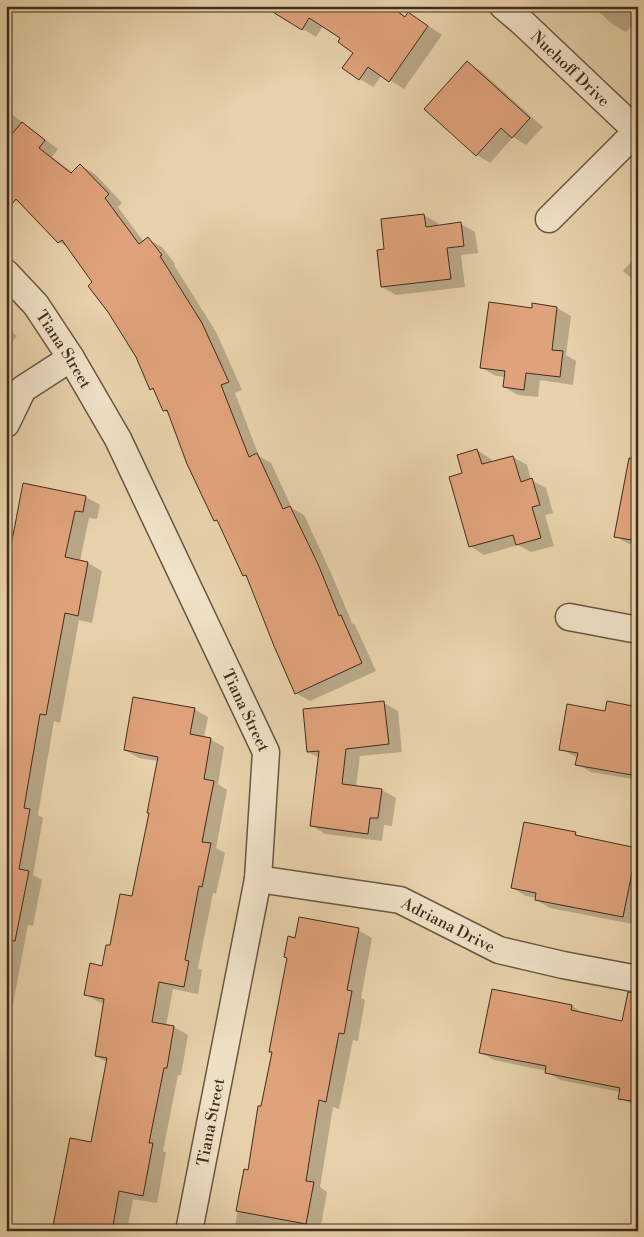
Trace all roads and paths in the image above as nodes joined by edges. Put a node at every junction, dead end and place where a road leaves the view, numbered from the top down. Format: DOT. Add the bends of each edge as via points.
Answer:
graph roads {
  1 [pos="503,6"];
  2 [pos="637,132"];
  3 [pos="548,219"];
  4 [pos="6,273"];
  5 [pos="71,358"];
  6 [pos="6,424"];
  7 [pos="569,617"];
  8 [pos="638,630"];
  9 [pos="258,879"];
  10 [pos="638,979"];
  11 [pos="189,1231"];
  1 -- 2 [label="street, Nuehoff Drive"];
  2 -- 3 [label="street"];
  4 -- 5 [label="street, Tiana Street" via="36,305"];
  5 -- 6 [label="street" via="23,389"];
  5 -- 9 [label="street, Tiana Street" via="118,440 266,752"];
  7 -- 8 [label="street"];
  9 -- 10 [label="street, Adriana Drive" via="400,900 499,950"];
  9 -- 11 [label="street, Tiana Street"];
}
